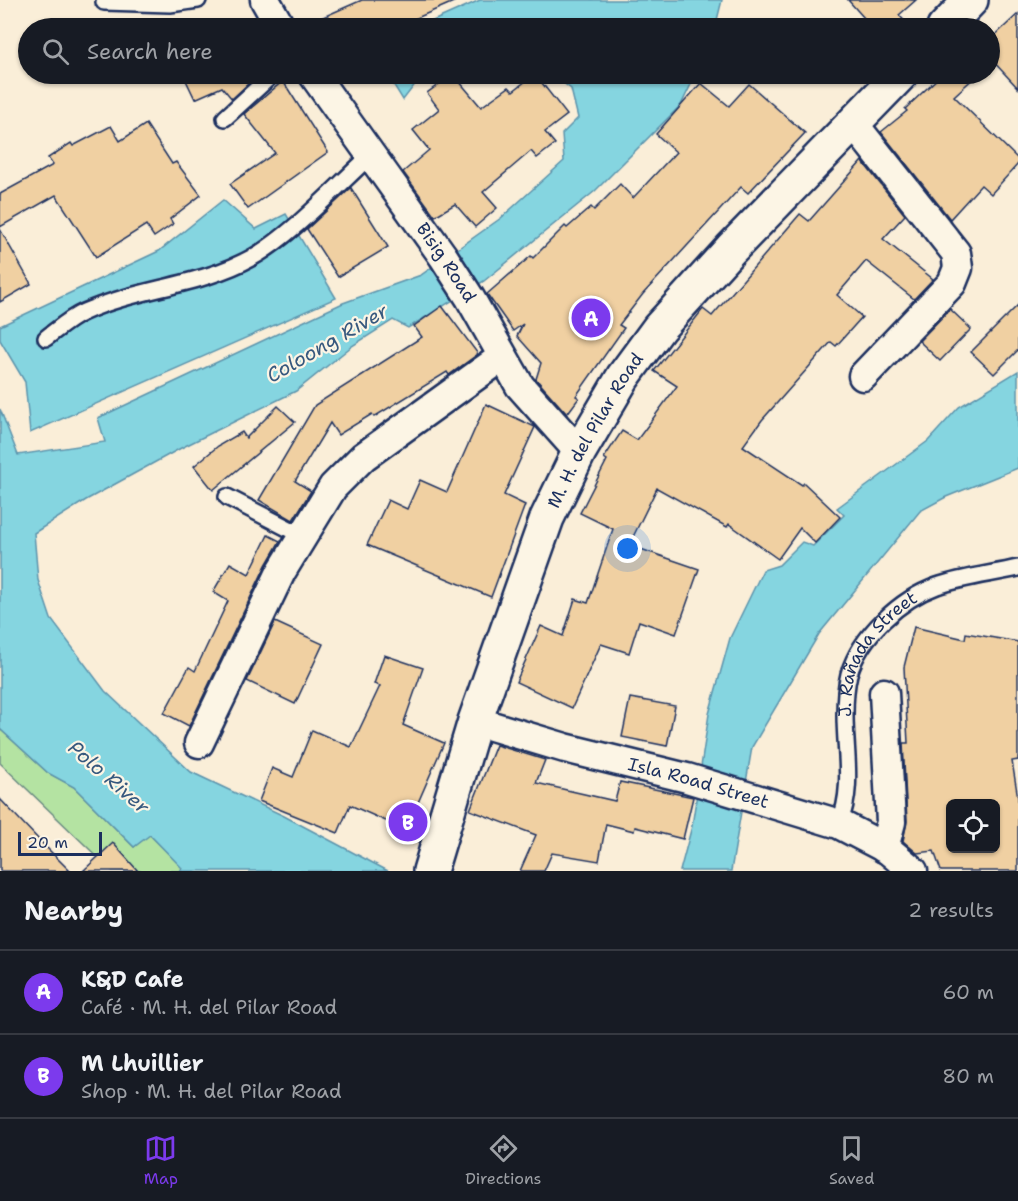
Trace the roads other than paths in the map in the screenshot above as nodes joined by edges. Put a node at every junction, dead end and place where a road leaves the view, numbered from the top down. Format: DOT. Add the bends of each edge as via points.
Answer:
graph roads {
  1 [pos="198,0"];
  2 [pos="266,0"];
  3 [pos="971,0"];
  4 [pos="104,2"];
  5 [pos="276,18"];
  6 [pos="954,18"];
  7 [pos="262,84"];
  8 [pos="320,84"];
  9 [pos="891,84"];
  10 [pos="225,118"];
  11 [pos="854,123"];
  12 [pos="371,155"];
  13 [pos="45,338"];
  14 [pos="502,357"];
  15 [pos="863,376"];
  16 [pos="579,452"];
  17 [pos="227,497"];
  18 [pos="303,536"];
  19 [pos="1018,568"];
  20 [pos="884,693"];
  21 [pos="475,721"];
  22 [pos="199,743"];
  23 [pos="839,824"];
  24 [pos="887,837"];
  25 [pos="430,871"];
  26 [pos="913,871"];
  1 -- 4 [label="lane" via="170,4"];
  2 -- 5 [label="street"];
  3 -- 6 [label="main road"];
  7 -- 10 [label="lane"];
  8 -- 12 [label="street, Bisig Road"];
  9 -- 11 [label="main road, M. H. del Pilar Road"];
  11 -- 15 [label="street" via="956,253 958,268 952,283"];
  11 -- 16 [label="main road, M. H. del Pilar Road" via="659,328 623,377"];
  12 -- 13 [label="lane" via="254,256 219,272 82,313"];
  12 -- 14 [label="street, Bisig Road" via="470,297"];
  14 -- 16 [label="street, Bisig Road" via="520,386"];
  14 -- 18 [label="street" via="363,457 333,487"];
  16 -- 21 [label="main road, M. H. del Pilar Road" via="547,518"];
  17 -- 18 [label="lane"];
  18 -- 22 [label="street" via="251,631"];
  19 -- 23 [label="lane, J. Rañada Street" via="936,586 893,611 862,647 849,674 845,714 849,784 847,805"];
  20 -- 24 [label="street"];
  21 -- 23 [label="street, Isla Road Street" via="756,797"];
  21 -- 25 [label="main road, M. H. del Pilar Road"];
  23 -- 24 [label="street, Isla Road Street"];
  24 -- 26 [label="street, Isla Road Street"];
}
